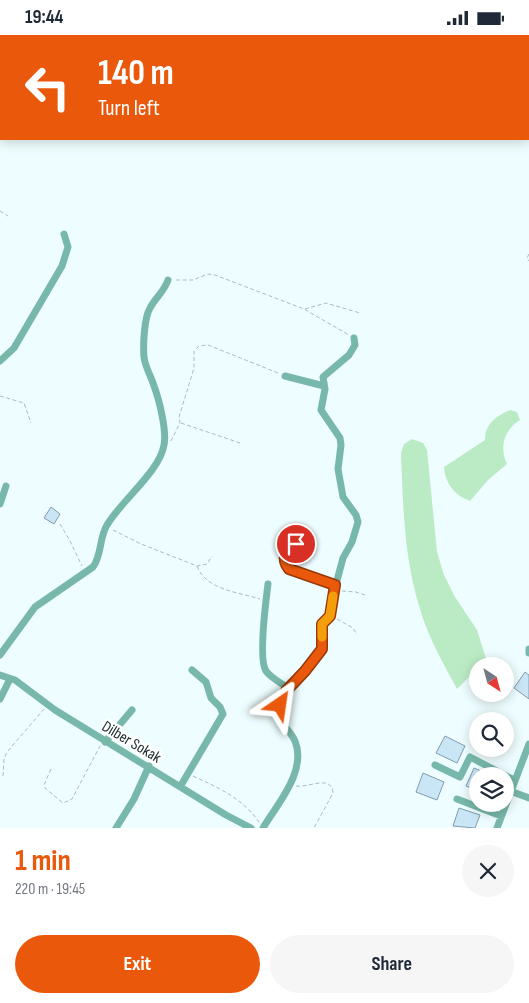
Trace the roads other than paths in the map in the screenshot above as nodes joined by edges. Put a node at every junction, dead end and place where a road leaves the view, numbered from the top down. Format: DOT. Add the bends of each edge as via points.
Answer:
graph roads {
  1 [pos="64,233"];
  2 [pos="168,280"];
  3 [pos="354,338"];
  4 [pos="0,361"];
  5 [pos="286,376"];
  6 [pos="324,386"];
  7 [pos="6,486"];
  8 [pos="0,504"];
  9 [pos="296,544"];
  10 [pos="268,584"];
  11 [pos="335,587"];
  12 [pos="529,649"];
  13 [pos="529,653"];
  14 [pos="0,655"];
  15 [pos="192,670"];
  16 [pos="0,675"];
  17 [pos="10,679"];
  18 [pos="288,689"];
  19 [pos="0,699"];
  20 [pos="132,710"];
  21 [pos="104,741"];
  22 [pos="529,744"];
  23 [pos="435,765"];
  24 [pos="149,767"];
  25 [pos="489,767"];
  26 [pos="514,780"];
  27 [pos="180,787"];
  28 [pos="514,792"];
  29 [pos="529,798"];
  30 [pos="457,799"];
  31 [pos="502,812"];
  32 [pos="501,815"];
  33 [pos="116,828"];
  34 [pos="251,828"];
  35 [pos="263,828"];
  36 [pos="497,828"];
  1 -- 4 [label="street" via="68,247 62,266 14,348"];
  2 -- 14 [label="street" via="148,312 144,351 158,402 165,443 162,453 106,527 97,560 86,573 35,607"];
  3 -- 6 [label="street" via="355,345 349,355 324,377"];
  5 -- 6 [label="street"];
  6 -- 11 [label="street" via="322,410 340,438 338,469 343,497 358,522"];
  7 -- 8 [label="street"];
  9 -- 11 [label="street" via="285,555 289,569"];
  10 -- 18 [label="street" via="263,626 264,665 269,674"];
  11 -- 18 [label="street" via="330,616 322,624 322,649"];
  12 -- 13 [label="street"];
  15 -- 27 [label="street" via="206,682 211,698 223,714"];
  16 -- 17 [label="street, Dilber Sokak"];
  17 -- 19 [label="street"];
  17 -- 21 [label="street, Dilber Sokak"];
  18 -- 35 [label="street" via="278,714 295,740 298,762"];
  20 -- 21 [label="street"];
  21 -- 24 [label="street, Dilber Sokak"];
  22 -- 26 [label="street"];
  23 -- 25 [label="street" via="460,777 470,757"];
  24 -- 27 [label="street, Dilber Sokak"];
  24 -- 33 [label="street"];
  27 -- 34 [label="street, Dilber Sokak"];
  28 -- 29 [label="street"];
  30 -- 32 [label="street"];
  31 -- 32 [label="street"];
  32 -- 36 [label="street"];
}
